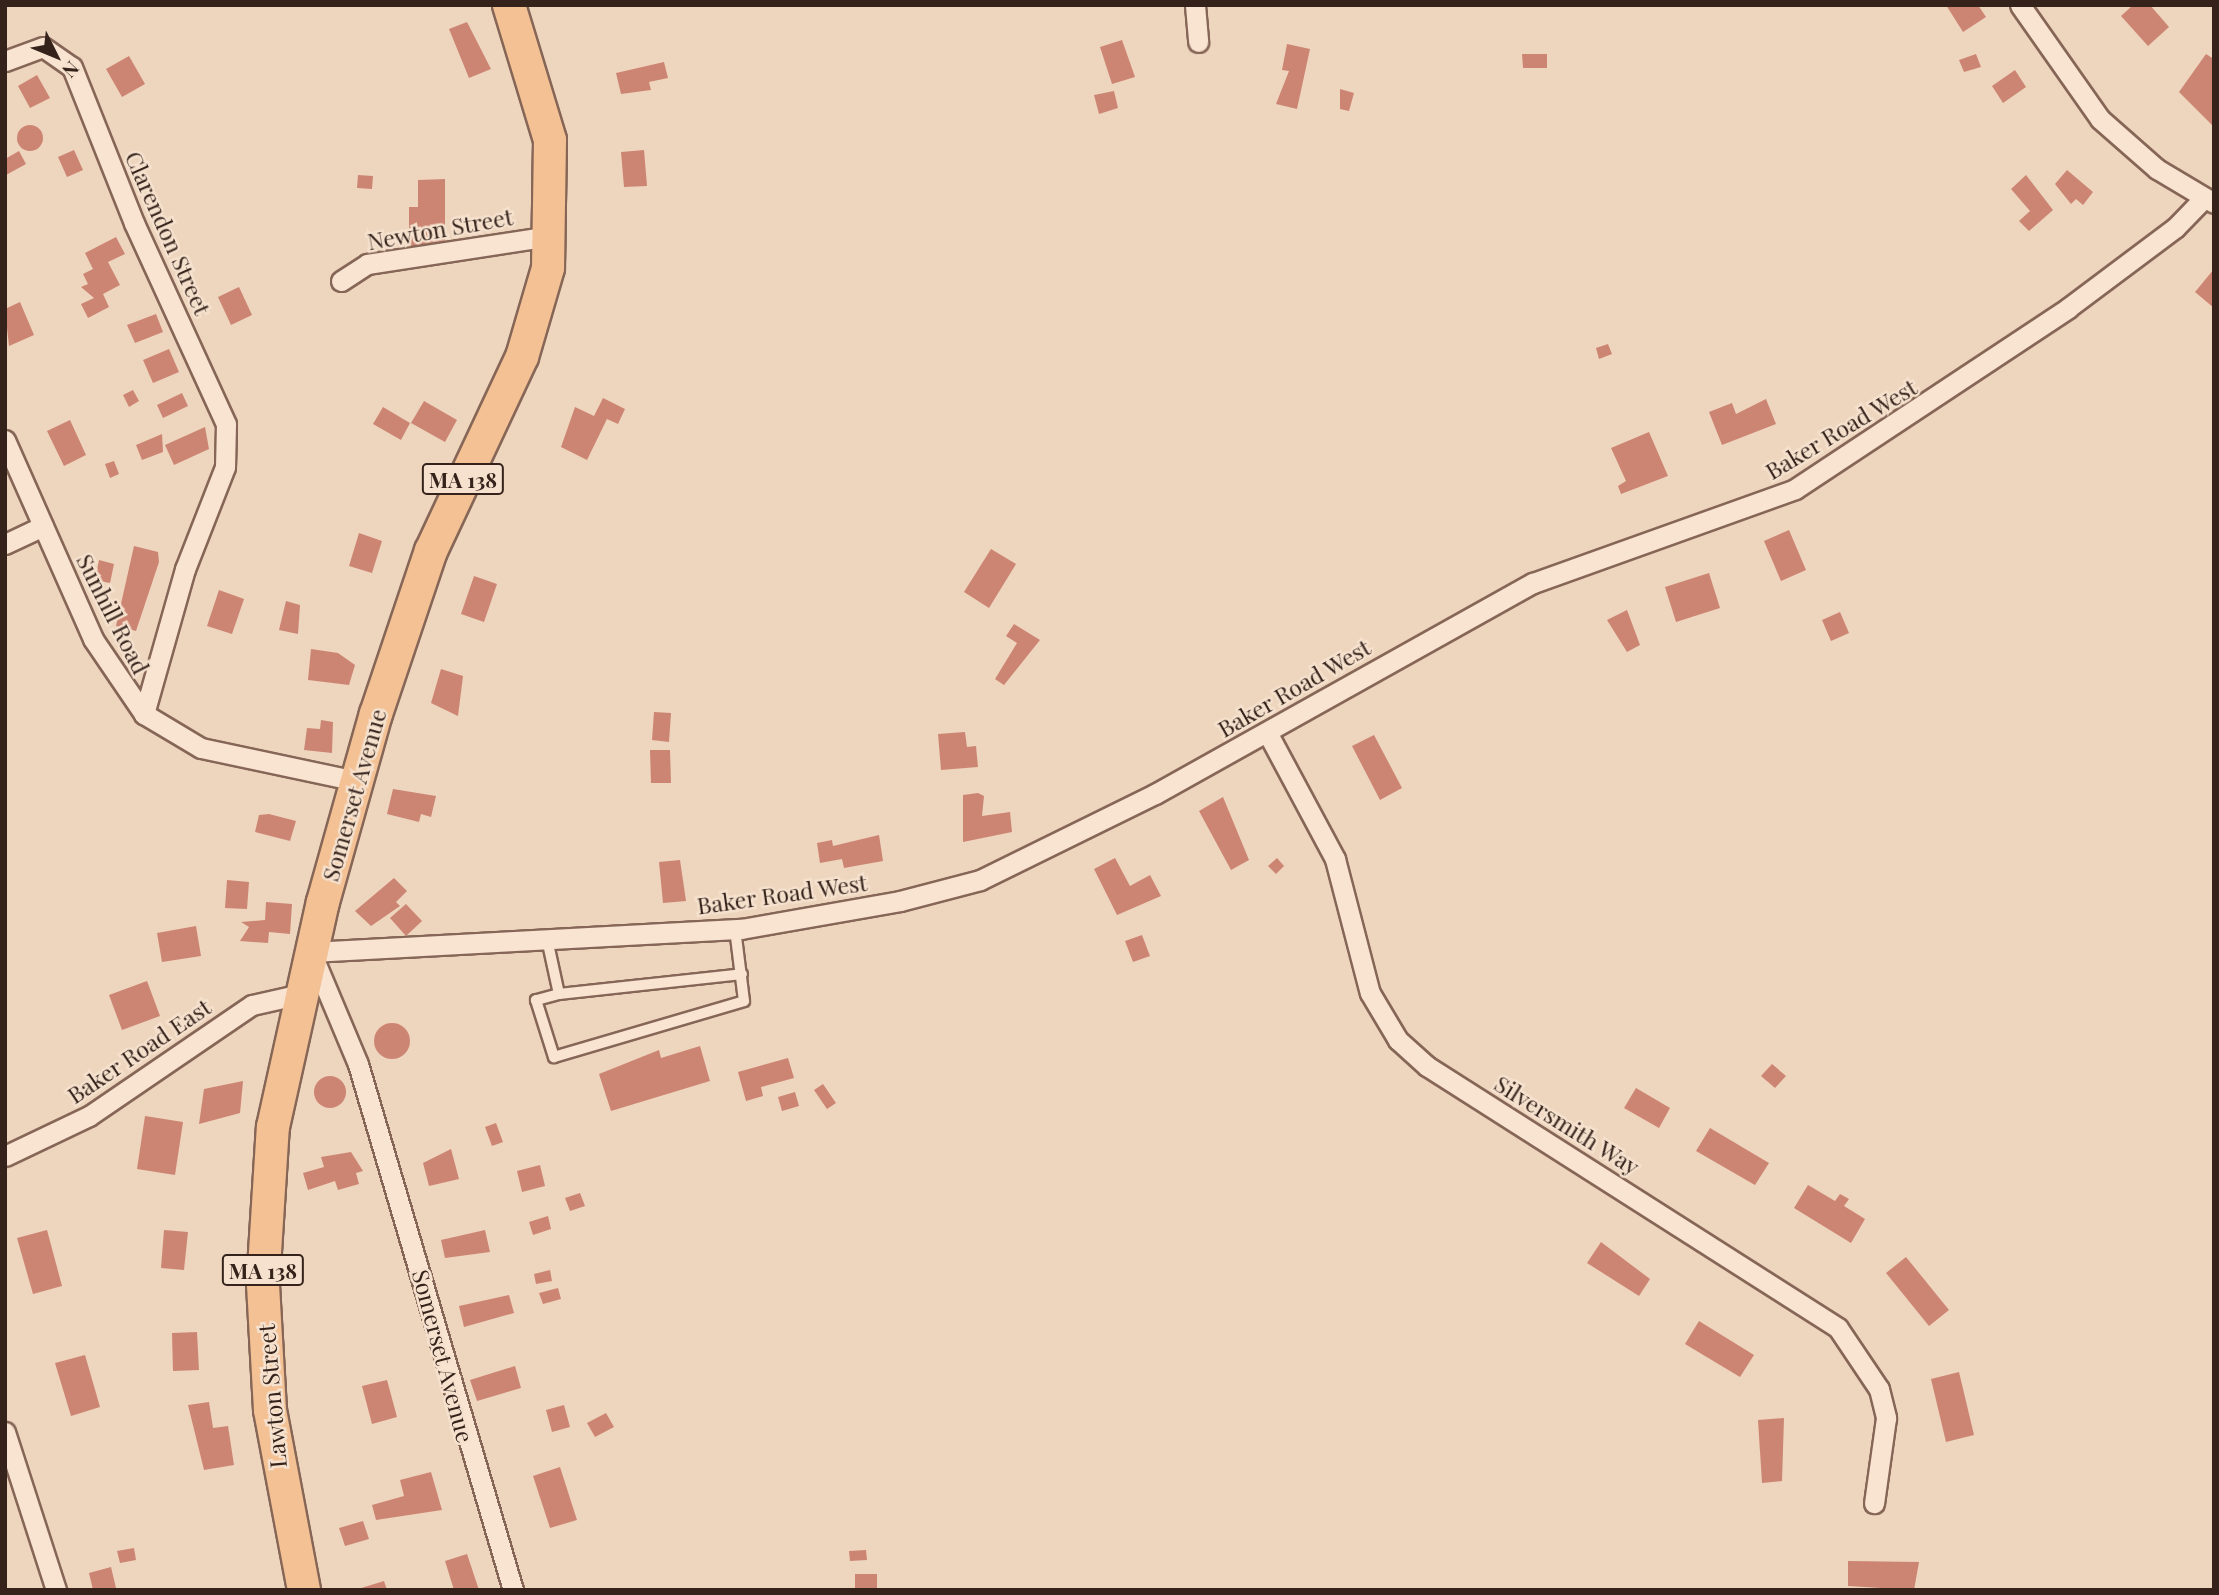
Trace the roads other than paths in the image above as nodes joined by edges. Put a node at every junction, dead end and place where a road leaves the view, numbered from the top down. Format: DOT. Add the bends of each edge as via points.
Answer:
graph roads {
  1 [pos="509,5"];
  2 [pos="1195,5"];
  3 [pos="2020,5"];
  4 [pos="1198,42"];
  5 [pos="5,61"];
  6 [pos="2209,200"];
  7 [pos="551,236"];
  8 [pos="341,281"];
  9 [pos="5,440"];
  10 [pos="43,526"];
  11 [pos="5,544"];
  12 [pos="144,714"];
  13 [pos="1267,732"];
  14 [pos="356,781"];
  15 [pos="736,929"];
  16 [pos="547,939"];
  17 [pos="312,952"];
  18 [pos="742,975"];
  19 [pos="559,994"];
  20 [pos="301,995"];
  21 [pos="5,1156"];
  22 [pos="5,1432"];
  23 [pos="1874,1503"];
  24 [pos="56,1590"];
  25 [pos="304,1590"];
  26 [pos="513,1590"];
  1 -- 7 [label="main road, Somerset Avenue / MA 138" via="550,140"];
  2 -- 4 [label="street"];
  3 -- 6 [label="street" via="2100,119 2146,161"];
  5 -- 12 [label="street, Clarendon Street" via="37,47 55,51 72,67 229,440"];
  6 -- 13 [label="street, Baker Road West" via="2068,308 1826,472 1744,511 1533,583"];
  7 -- 8 [label="street, Newton Street" via="368,264"];
  7 -- 14 [label="main road, Somerset Avenue / MA 138" via="531,333 431,551"];
  9 -- 10 [label="street, Sunhill Road"];
  10 -- 11 [label="street"];
  10 -- 12 [label="street, Sunhill Road" via="93,639"];
  12 -- 14 [label="street, Sunhill Road" via="201,748"];
  13 -- 15 [label="street, Baker Road West" via="1062,844 980,880 900,901"];
  13 -- 23 [label="street, Silversmith Way" via="1335,859 1370,993 1398,1040 1427,1066 1838,1328 1879,1389 1886,1418"];
  14 -- 17 [label="main road, Somerset Avenue / MA 138"];
  15 -- 16 [label="street, Baker Road West"];
  15 -- 18 [label="lane"];
  16 -- 17 [label="street, Baker Road West"];
  16 -- 19 [label="lane"];
  17 -- 20 [label="main road, Lawton Street / MA 138"];
  17 -- 26 [label="street, Somerset Avenue" via="358,1064"];
  18 -- 19 [label="lane"];
  18 -- 19 [label="lane" via="744,1001 554,1057 536,1000"];
  20 -- 21 [label="street, Baker Road East" via="252,1005 89,1116"];
  20 -- 25 [label="main road, Lawton Street / MA 138" via="273,1127 263,1284 270,1410"];
  22 -- 24 [label="street"];
}
